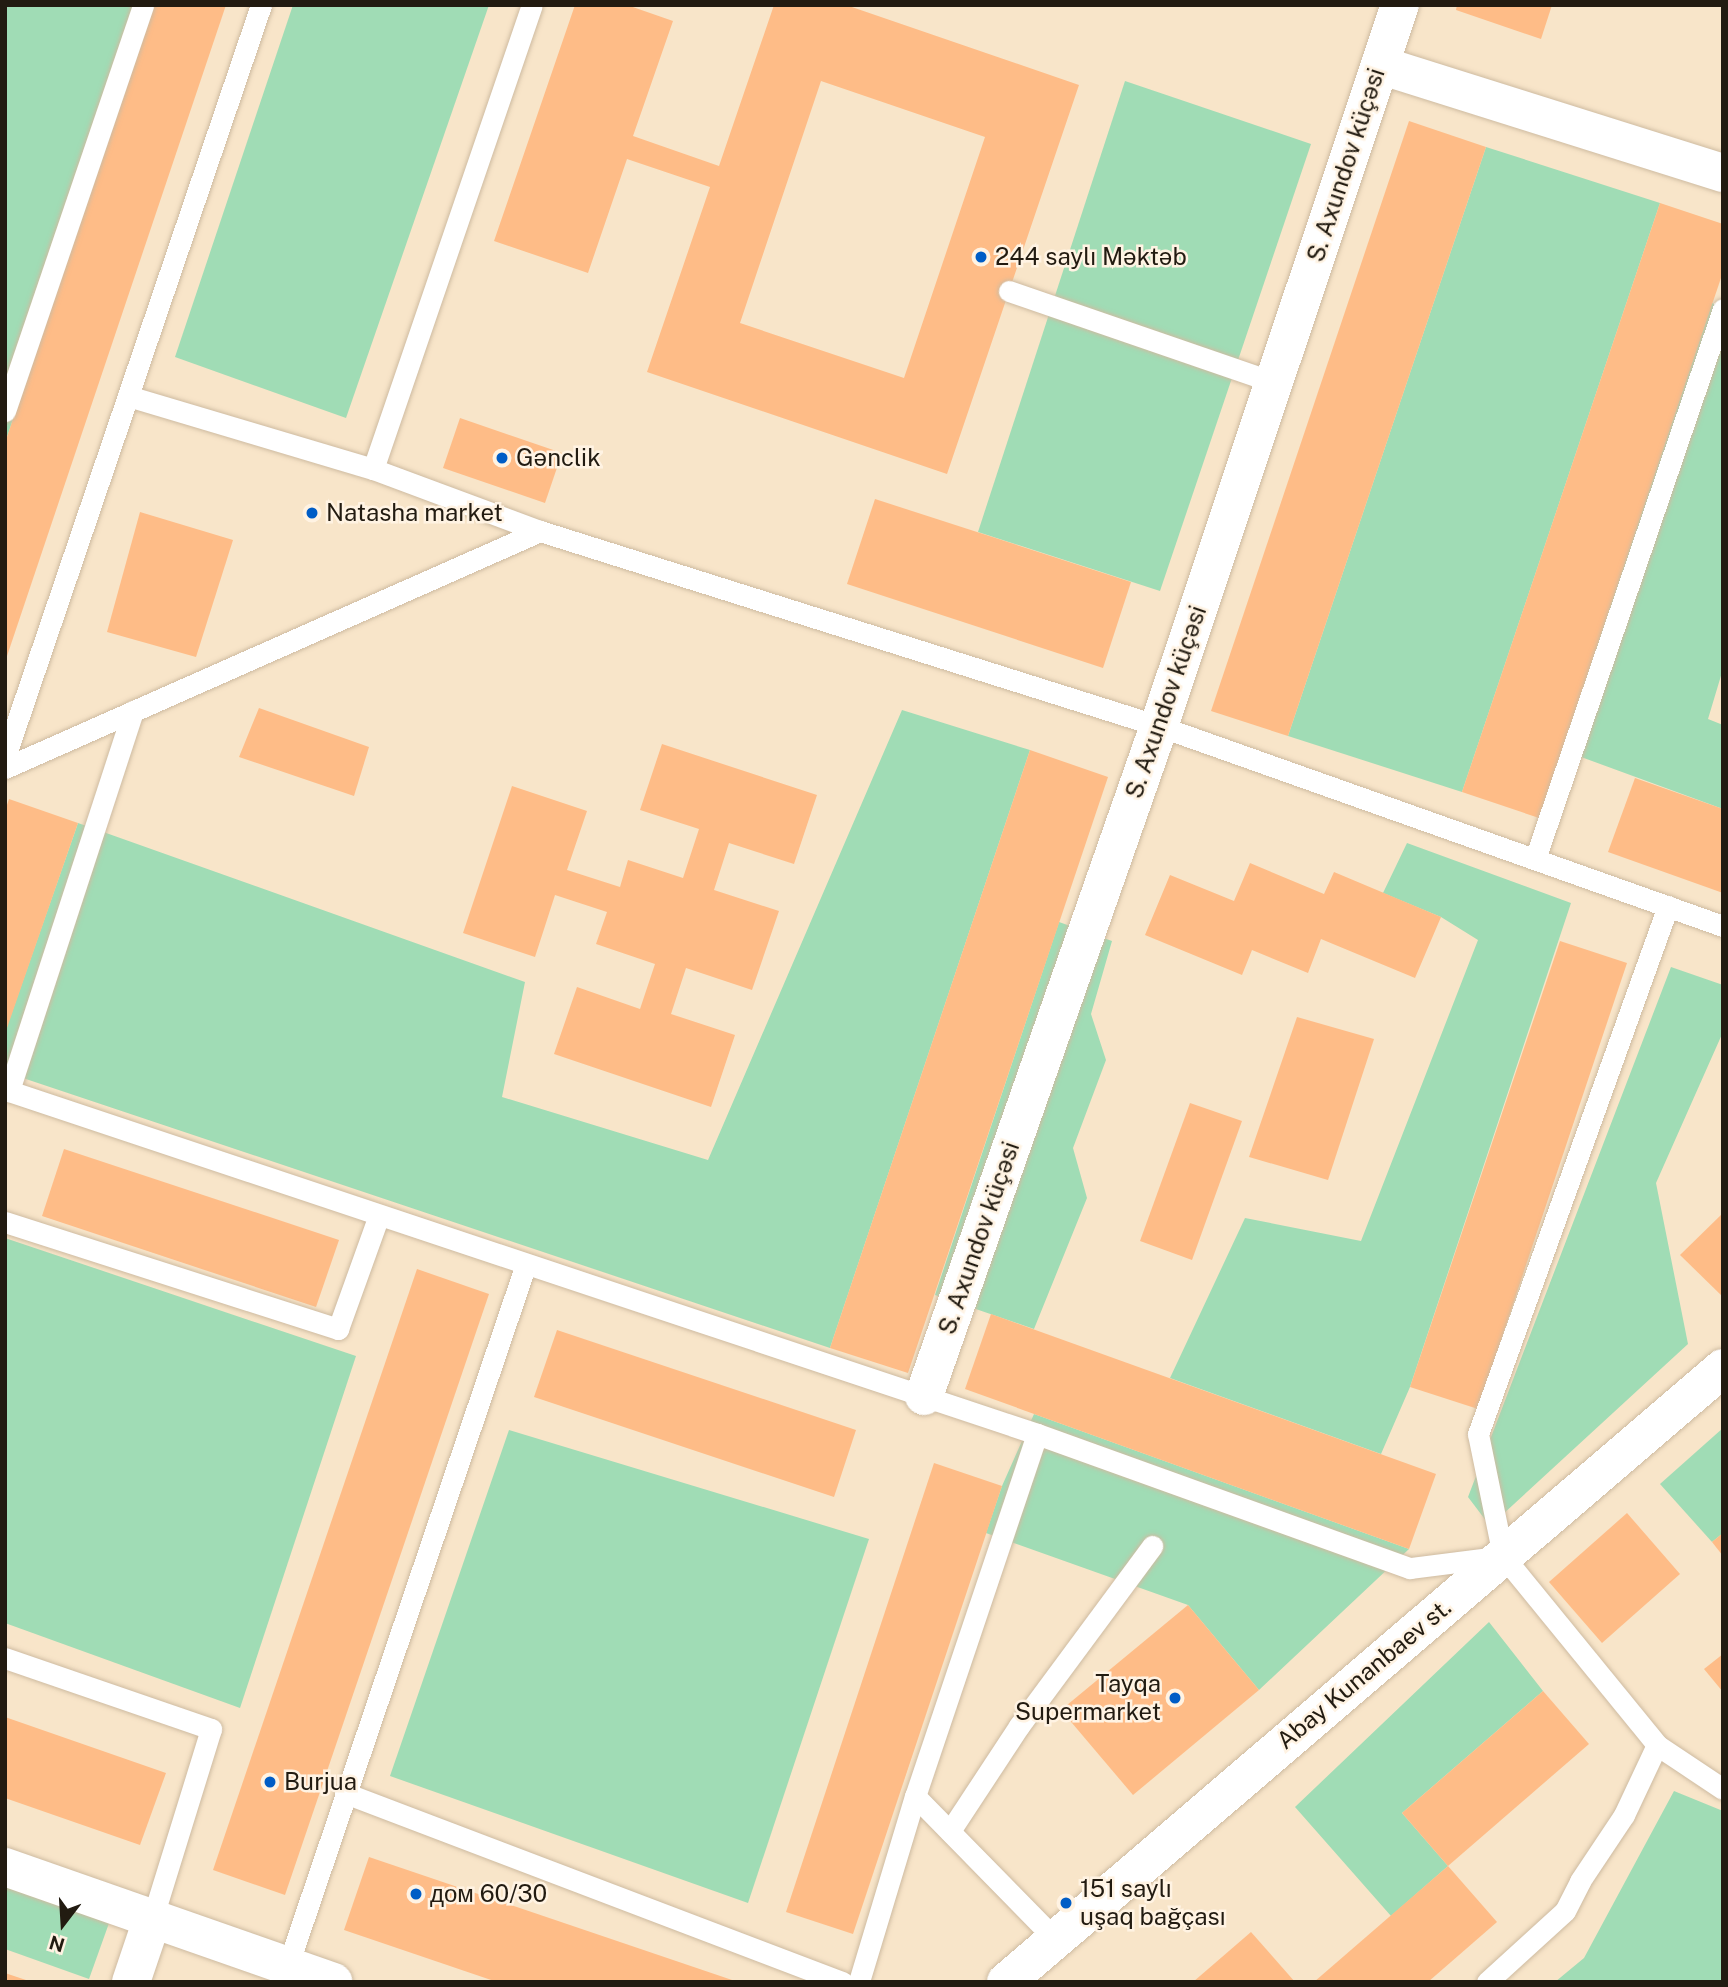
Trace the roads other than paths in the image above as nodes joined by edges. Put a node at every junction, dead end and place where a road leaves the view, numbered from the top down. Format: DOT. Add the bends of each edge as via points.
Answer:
graph roads {
  1 [pos="143,5"];
  2 [pos="261,5"];
  3 [pos="532,5"];
  4 [pos="1399,5"];
  5 [pos="1380,65"];
  6 [pos="1723,173"];
  7 [pos="1009,291"];
  8 [pos="1723,309"];
  9 [pos="1274,382"];
  10 [pos="128,396"];
  11 [pos="5,411"];
  12 [pos="373,469"];
  13 [pos="540,531"];
  14 [pos="133,712"];
  15 [pos="1159,726"];
  16 [pos="5,757"];
  17 [pos="5,768"];
  18 [pos="1535,859"];
  19 [pos="1668,906"];
  20 [pos="1723,926"];
  21 [pos="7,1097"];
  22 [pos="379,1215"];
  23 [pos="5,1222"];
  24 [pos="526,1264"];
  25 [pos="1723,1368"];
  26 [pos="924,1396"];
  27 [pos="1037,1434"];
  28 [pos="1153,1546"];
  29 [pos="1503,1556"];
  30 [pos="5,1658"];
  31 [pos="1657,1745"];
  32 [pos="1723,1789"];
  33 [pos="345,1793"];
  34 [pos="915,1797"];
  35 [pos="950,1831"];
  36 [pos="5,1867"];
  37 [pos="152,1920"];
  38 [pos="1055,1938"];
  39 [pos="288,1965"];
  40 [pos="131,1982"];
  41 [pos="332,1982"];
  42 [pos="842,1982"];
  43 [pos="859,1982"];
  44 [pos="1006,1982"];
  45 [pos="1488,1982"];
  1 -- 11 [label="lane"];
  2 -- 10 [label="lane"];
  3 -- 12 [label="lane"];
  4 -- 5 [label="street, S. Axundov küçəsi"];
  5 -- 6 [label="street"];
  5 -- 9 [label="street, S. Axundov küçəsi"];
  7 -- 9 [label="lane"];
  8 -- 18 [label="lane"];
  9 -- 15 [label="street, S. Axundov küçəsi"];
  10 -- 12 [label="lane"];
  10 -- 16 [label="lane"];
  12 -- 13 [label="lane"];
  13 -- 14 [label="lane"];
  13 -- 15 [label="lane"];
  14 -- 17 [label="lane"];
  14 -- 21 [label="lane"];
  15 -- 18 [label="lane"];
  15 -- 26 [label="street, S. Axundov küçəsi"];
  18 -- 19 [label="lane"];
  19 -- 20 [label="lane"];
  19 -- 29 [label="lane" via="1478,1434"];
  21 -- 22 [label="lane"];
  22 -- 23 [label="lane" via="338,1329"];
  22 -- 24 [label="lane"];
  24 -- 26 [label="lane"];
  24 -- 33 [label="lane"];
  25 -- 29 [label="street, Abay Kunanbaev st."];
  26 -- 27 [label="lane"];
  27 -- 29 [label="lane" via="1410,1568"];
  27 -- 34 [label="lane"];
  28 -- 35 [label="lane" via="1019,1726"];
  29 -- 31 [label="lane"];
  29 -- 38 [label="street, Abay Kunanbaev st."];
  30 -- 37 [label="lane" via="211,1729"];
  31 -- 32 [label="lane"];
  31 -- 45 [label="lane" via="1624,1815 1565,1911"];
  33 -- 39 [label="lane"];
  33 -- 42 [label="lane"];
  34 -- 35 [label="lane"];
  34 -- 43 [label="lane"];
  35 -- 38 [label="lane"];
  36 -- 37 [label="street"];
  37 -- 39 [label="street"];
  37 -- 40 [label="street"];
  38 -- 44 [label="street, Abay Kunanbaev st."];
  39 -- 41 [label="street"];
}
